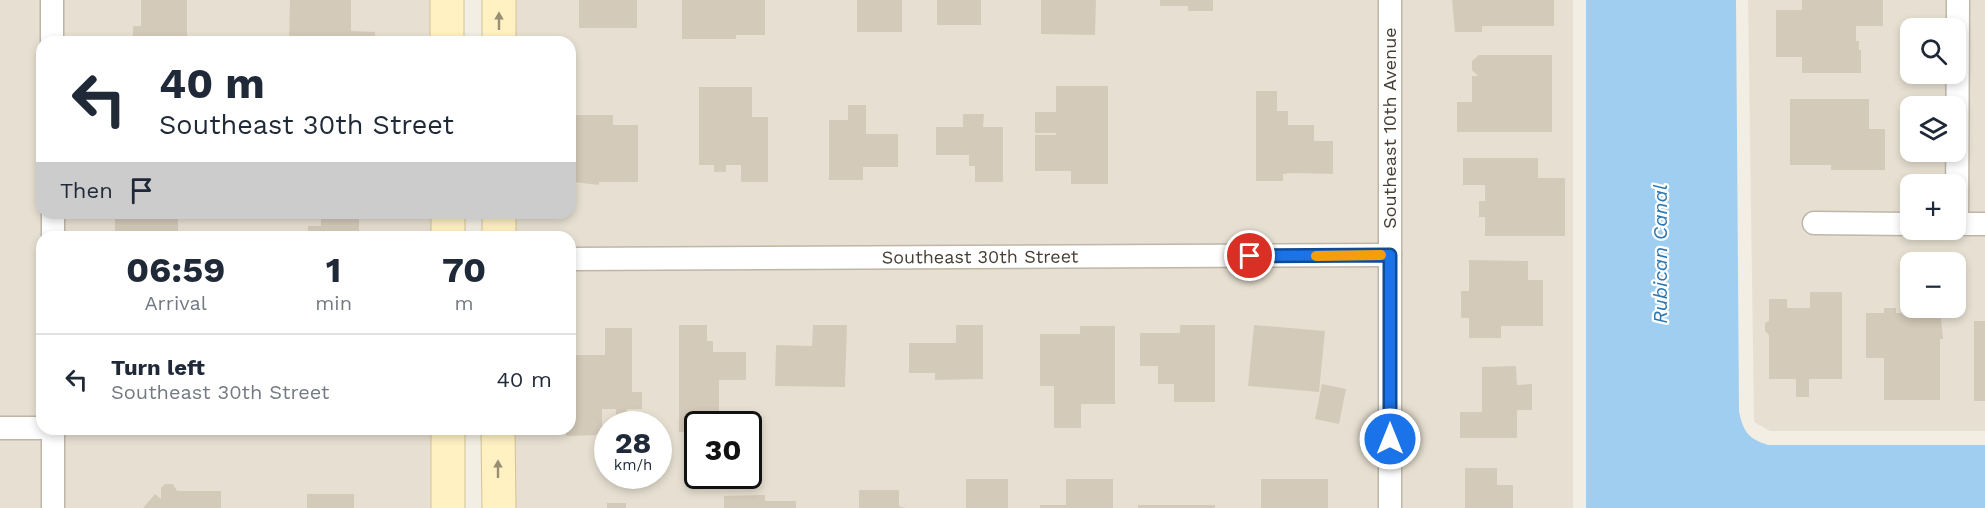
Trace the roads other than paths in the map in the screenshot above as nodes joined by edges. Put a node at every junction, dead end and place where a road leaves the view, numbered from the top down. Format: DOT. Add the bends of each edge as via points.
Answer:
graph roads {
  1 [pos="52,0"];
  2 [pos="447,0"];
  3 [pos="499,0"];
  4 [pos="1390,0"];
  5 [pos="1958,0"];
  6 [pos="52,36"];
  7 [pos="447,36"];
  8 [pos="499,36"];
  9 [pos="1956,174"];
  10 [pos="1814,223"];
  11 [pos="1900,224"];
  12 [pos="1966,224"];
  13 [pos="1985,224"];
  14 [pos="1390,255"];
  15 [pos="576,259"];
  16 [pos="0,428"];
  17 [pos="36,428"];
  18 [pos="53,435"];
  19 [pos="448,435"];
  20 [pos="498,435"];
  21 [pos="53,508"];
  22 [pos="448,508"];
  23 [pos="499,508"];
  24 [pos="1390,508"];
  1 -- 6 [label="street"];
  2 -- 7 [label="main road"];
  8 -- 3 [label="main road, one-way"];
  4 -- 14 [label="street, Southeast 10th Avenue"];
  5 -- 9 [label="street"];
  10 -- 11 [label="street"];
  12 -- 13 [label="street"];
  14 -- 15 [label="street, Southeast 30th Street"];
  14 -- 24 [label="street, Southeast 10th Avenue"];
  16 -- 17 [label="street"];
  18 -- 21 [label="street"];
  19 -- 22 [label="main road"];
  23 -- 20 [label="main road, one-way"];
}
